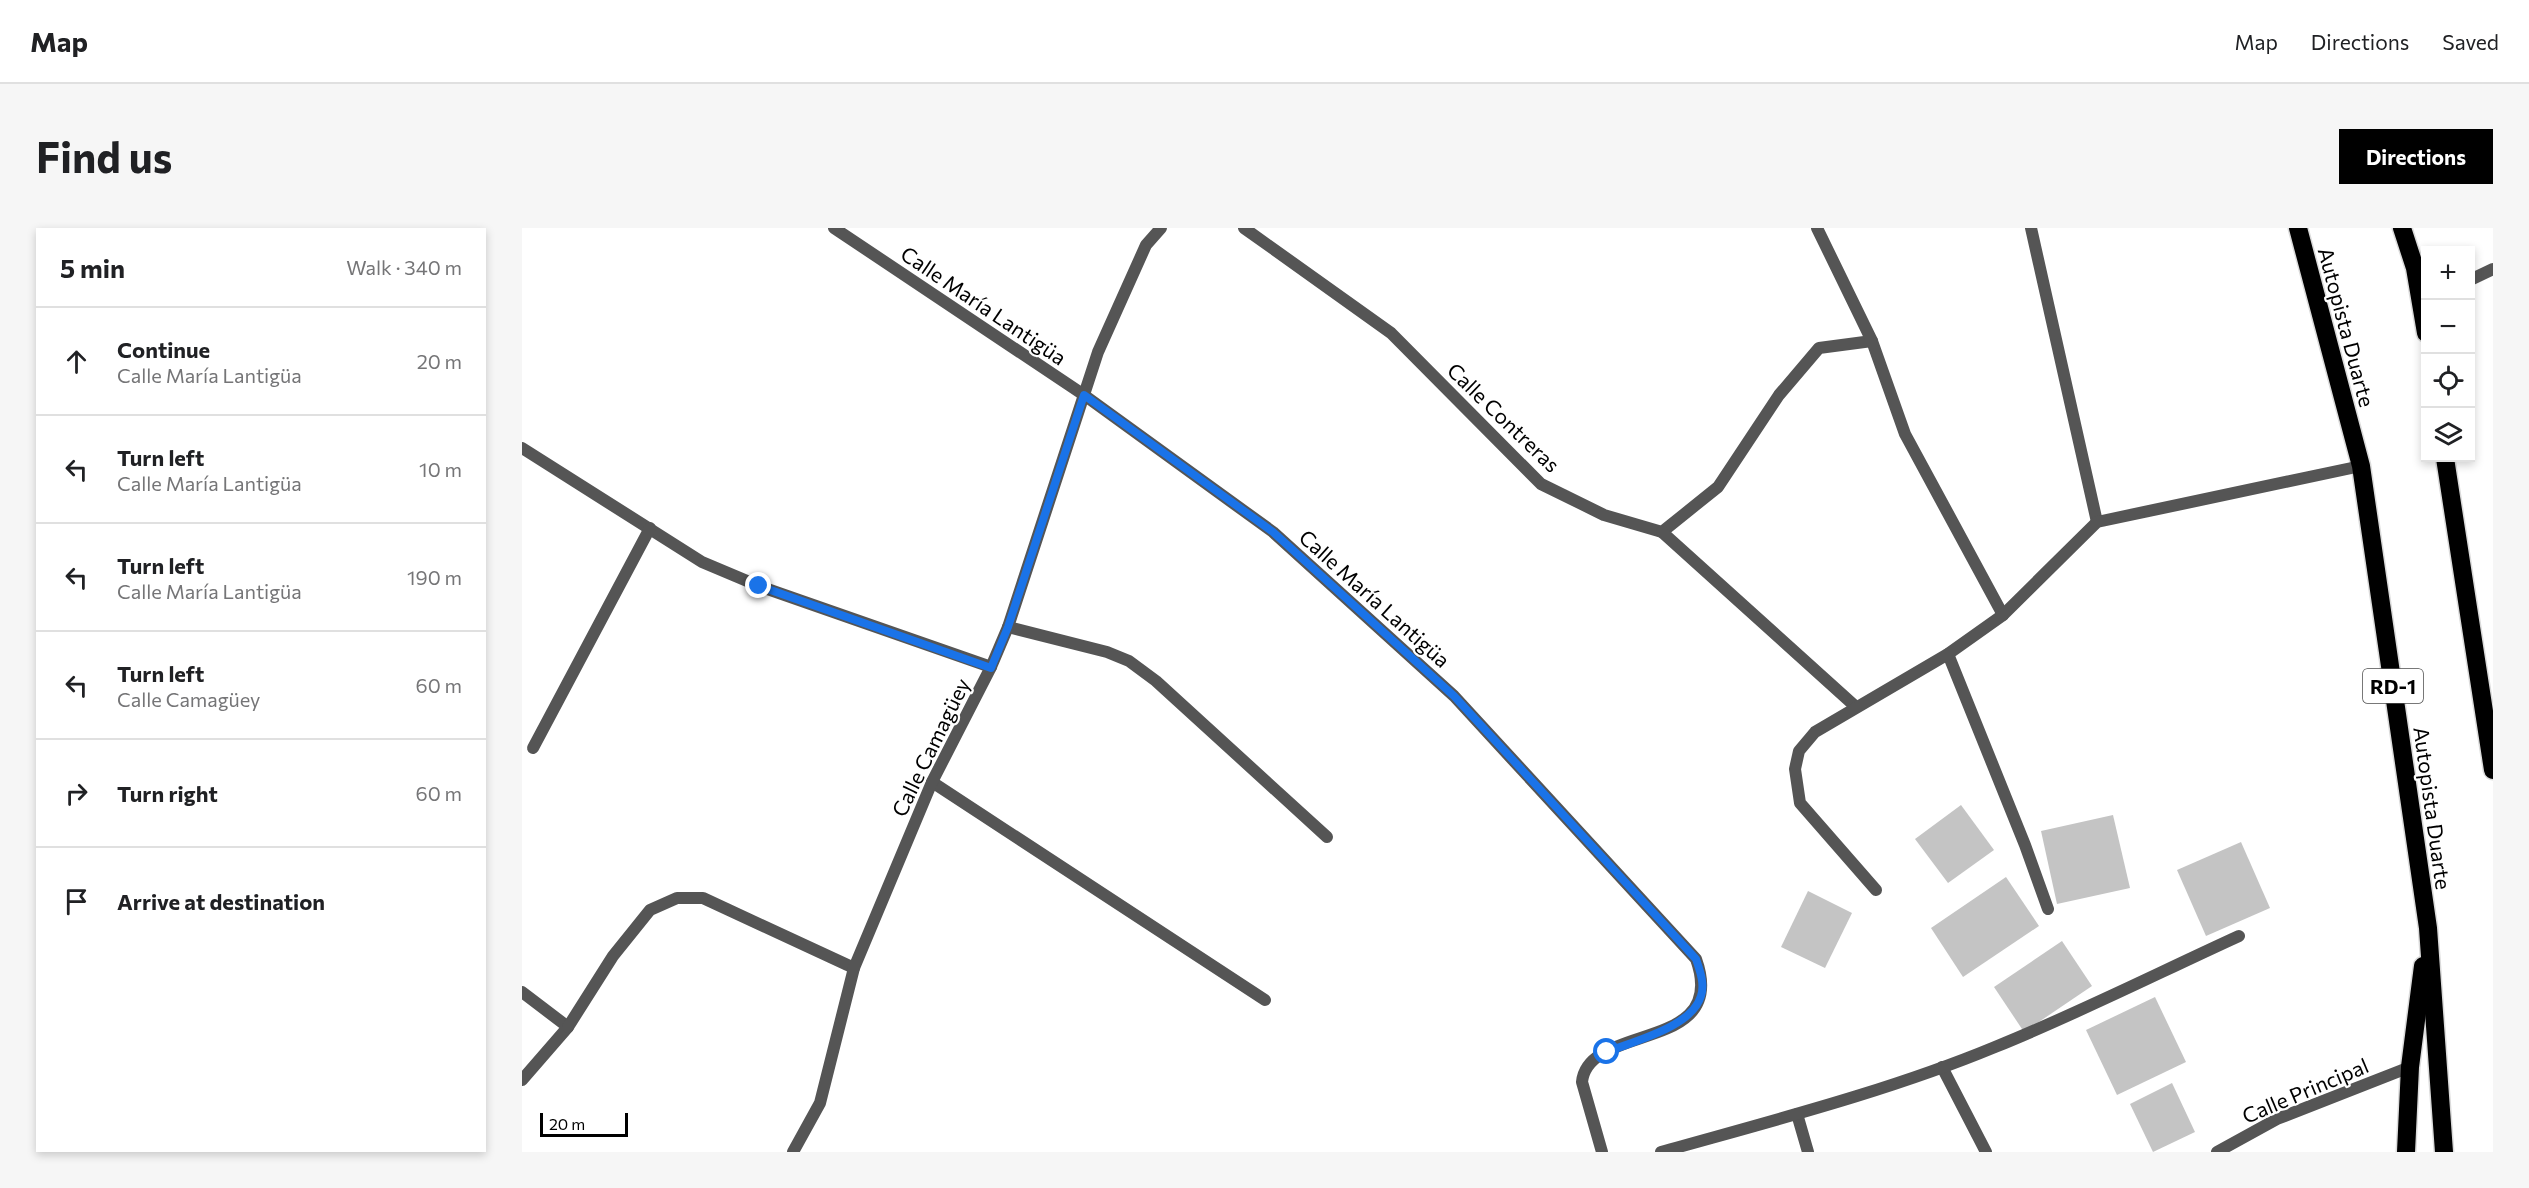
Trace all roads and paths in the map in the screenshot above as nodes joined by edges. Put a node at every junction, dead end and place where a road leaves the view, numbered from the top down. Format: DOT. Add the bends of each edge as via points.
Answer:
graph roads {
  1 [pos="834,228"];
  2 [pos="1161,228"];
  3 [pos="1244,228"];
  4 [pos="1817,228"];
  5 [pos="2031,228"];
  6 [pos="2298,228"];
  7 [pos="2402,228"];
  8 [pos="2493,269"];
  9 [pos="2475,278"];
  10 [pos="2422,300"];
  11 [pos="1872,341"];
  12 [pos="1084,395"];
  13 [pos="522,448"];
  14 [pos="2446,462"];
  15 [pos="2361,466"];
  16 [pos="2097,522"];
  17 [pos="650,528"];
  18 [pos="1662,532"];
  19 [pos="2003,615"];
  20 [pos="1008,627"];
  21 [pos="1948,654"];
  22 [pos="991,668"];
  23 [pos="1856,707"];
  24 [pos="533,748"];
  25 [pos="2493,770"];
  26 [pos="932,783"];
  27 [pos="1327,837"];
  28 [pos="1876,890"];
  29 [pos="2048,909"];
  30 [pos="2428,928"];
  31 [pos="2239,936"];
  32 [pos="855,968"];
  33 [pos="522,992"];
  34 [pos="1265,1000"];
  35 [pos="568,1027"];
  36 [pos="1942,1067"];
  37 [pos="2410,1067"];
  38 [pos="522,1080"];
  39 [pos="1797,1114"];
  40 [pos="793,1152"];
  41 [pos="1602,1152"];
  42 [pos="1661,1152"];
  43 [pos="1808,1152"];
  44 [pos="1986,1152"];
  45 [pos="2217,1152"];
  46 [pos="2406,1152"];
  47 [pos="2444,1152"];
  1 -- 12 [label="street, Calle María Lantigüa"];
  2 -- 12 [label="street, Calle Camagüey" via="1146,245 1098,352"];
  3 -- 18 [label="street, Calle Contreras" via="1391,333 1541,484 1604,514"];
  4 -- 11 [label="street"];
  5 -- 16 [label="street"];
  6 -- 15 [label="highway, Autopista Duarte / RD-1"];
  7 -- 10 [label="highway"];
  8 -- 9 [label="street"];
  11 -- 18 [label="street" via="1819,348 1779,395 1718,487"];
  11 -- 19 [label="street" via="1905,434"];
  12 -- 20 [label="street, Calle Camagüey"];
  12 -- 41 [label="street, Calle María Lantigüa" via="1273,532 1454,696 1696,959 1702,976 1701,996 1691,1012 1674,1026 1597,1057 1583,1072 1582,1082"];
  13 -- 17 [label="street"];
  14 -- 25 [label="highway"];
  15 -- 16 [label="street"];
  15 -- 30 [label="highway, Autopista Duarte / RD-1"];
  16 -- 19 [label="street"];
  17 -- 22 [label="street" via="702,562 750,582"];
  17 -- 24 [label="street"];
  18 -- 23 [label="street"];
  19 -- 21 [label="street"];
  20 -- 22 [label="street, Calle Camagüey"];
  20 -- 27 [label="street" via="1130,661"];
  21 -- 23 [label="street"];
  21 -- 29 [label="street"];
  22 -- 26 [label="street, Calle Camagüey"];
  23 -- 28 [label="street" via="1815,732 1799,751 1795,769 1800,803"];
  26 -- 32 [label="street, Calle Camagüey"];
  26 -- 34 [label="street"];
  30 -- 37 [label="highway"];
  30 -- 47 [label="highway, Autopista Duarte / RD-1"];
  31 -- 36 [label="street" via="1995,1047"];
  32 -- 35 [label="street" via="703,898 677,898 650,910 613,956"];
  32 -- 40 [label="street, Calle Camagüey" via="820,1103"];
  33 -- 35 [label="street"];
  35 -- 38 [label="street"];
  36 -- 39 [label="street"];
  36 -- 44 [label="street"];
  37 -- 45 [label="street, Calle Principal" via="2277,1119"];
  37 -- 46 [label="highway"];
  39 -- 42 [label="street"];
  39 -- 43 [label="street"];
}
